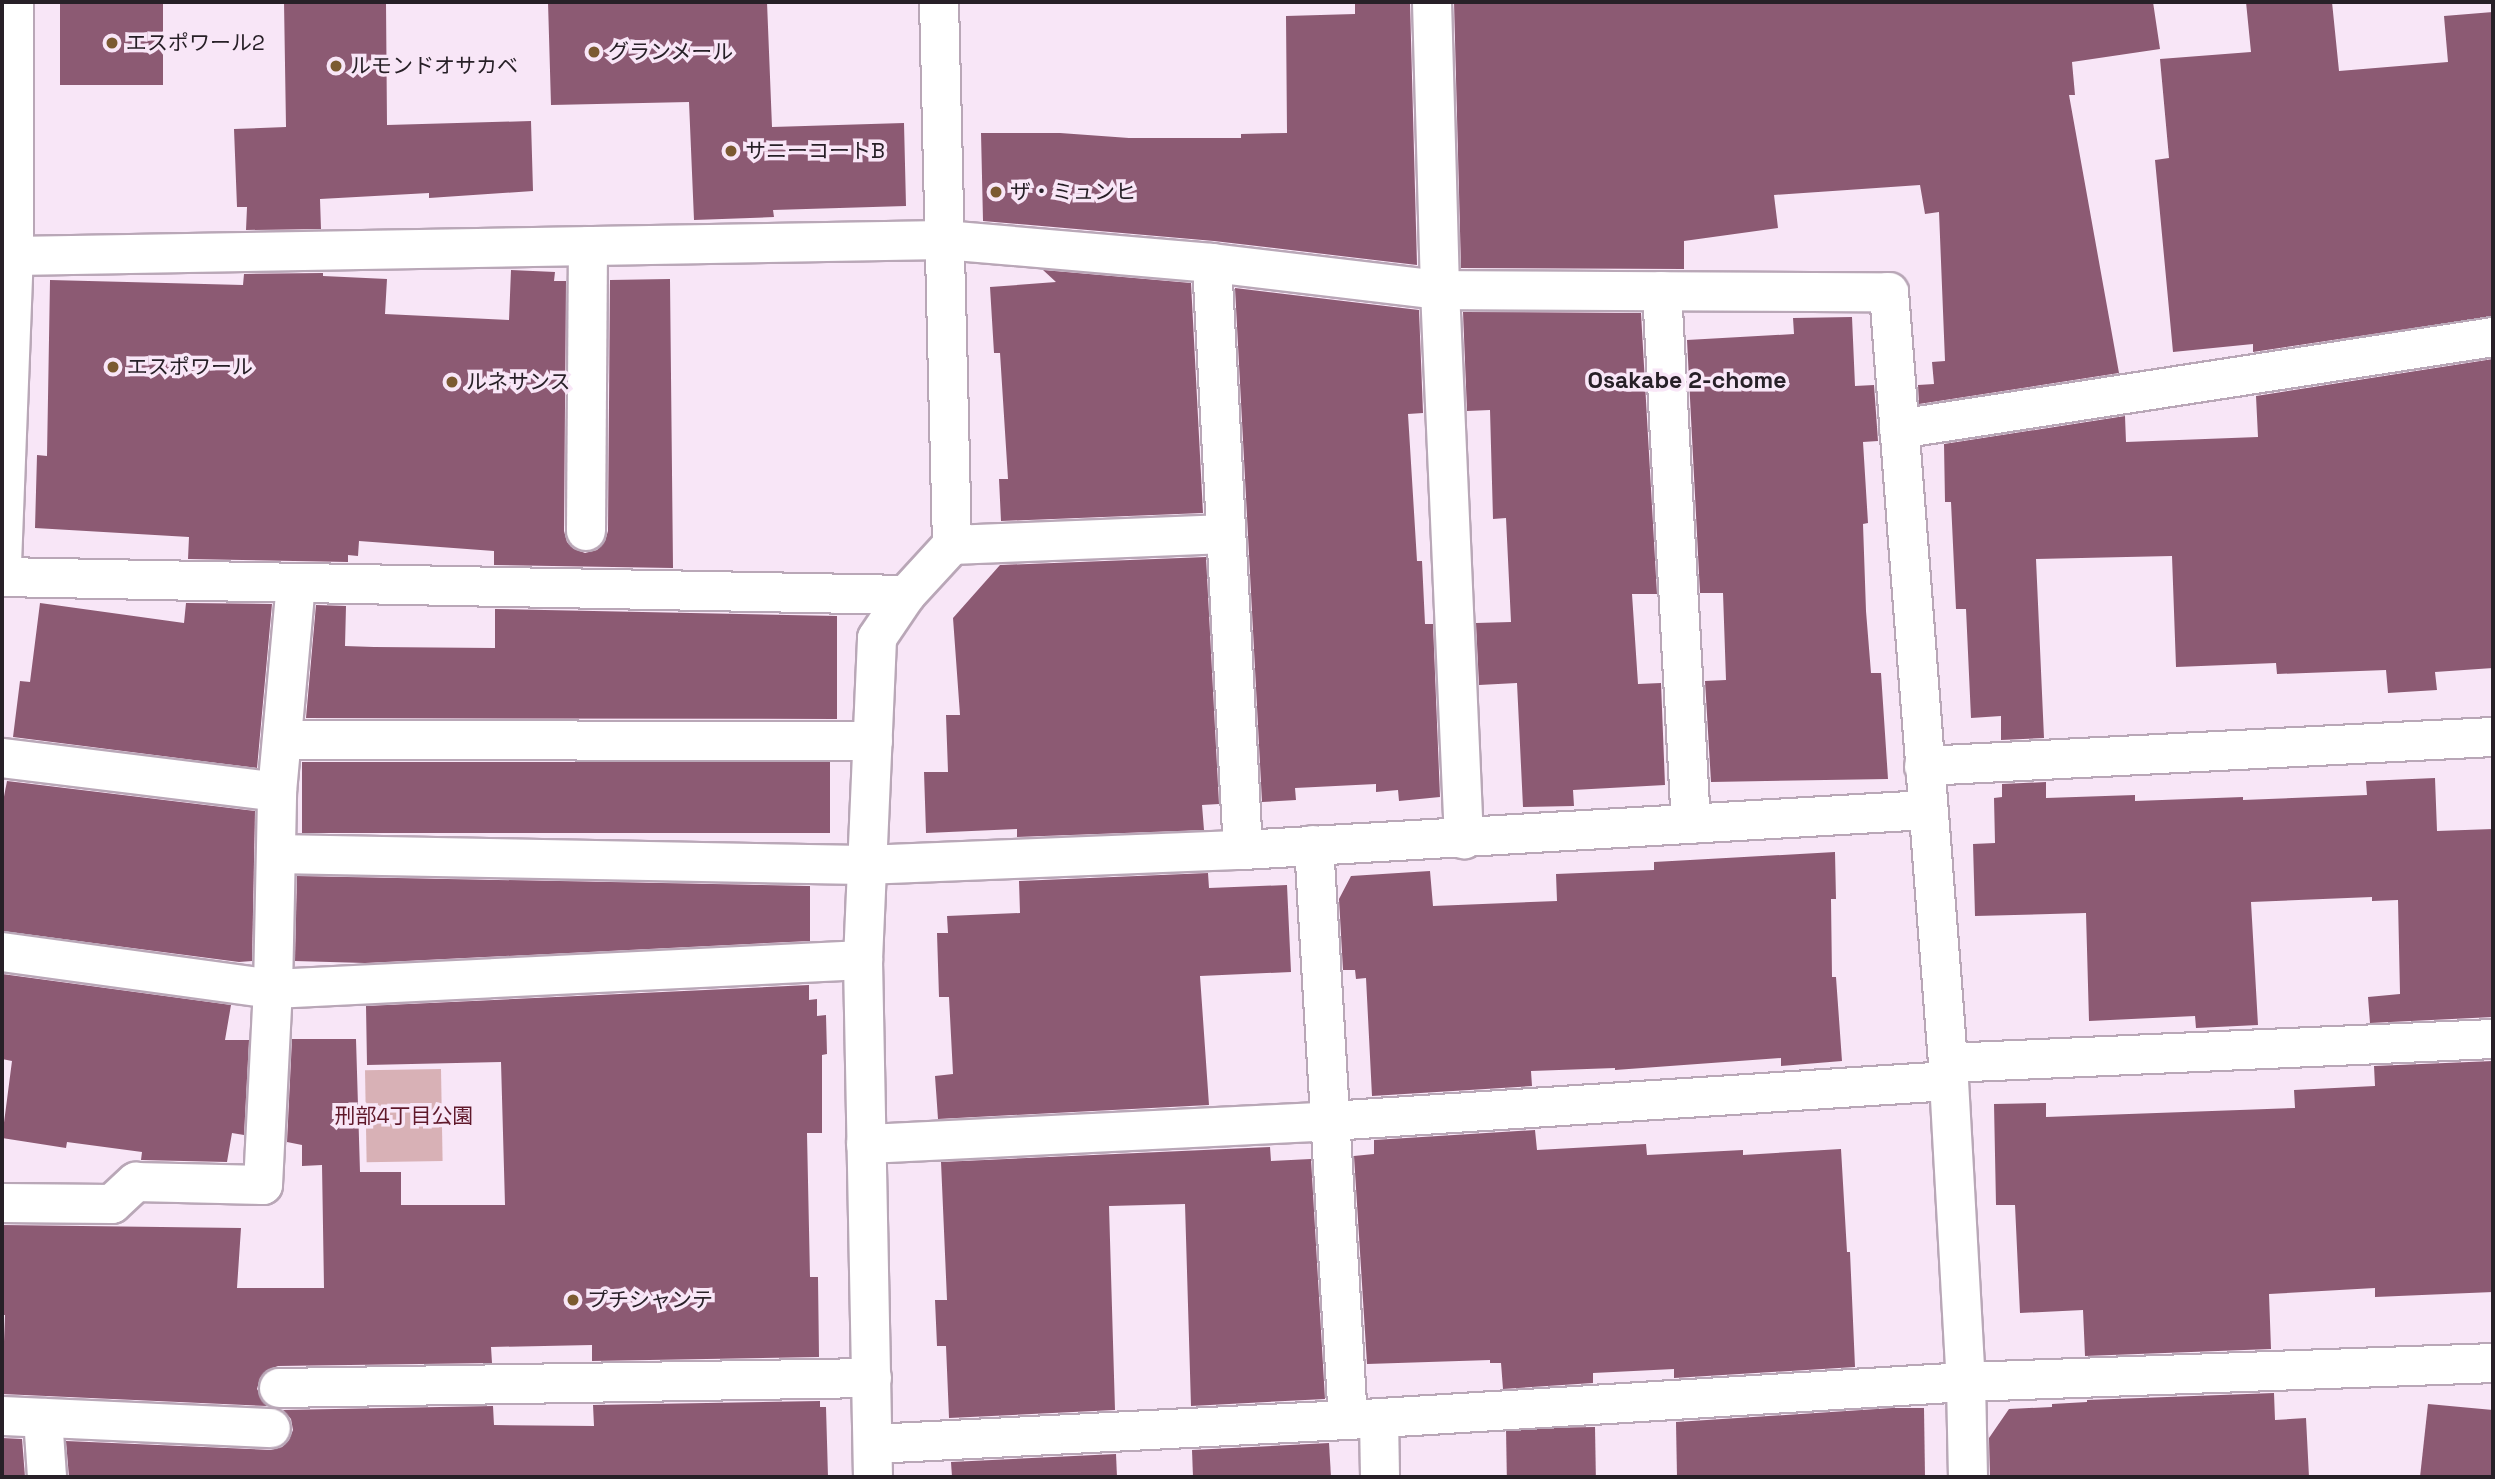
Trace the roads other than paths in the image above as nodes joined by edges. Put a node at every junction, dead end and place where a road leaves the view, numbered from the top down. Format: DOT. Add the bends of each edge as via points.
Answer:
graph roads {
  1 [pos="14,2"];
  2 [pos="939,2"];
  3 [pos="1432,2"];
  4 [pos="944,240"];
  5 [pos="588,246"];
  6 [pos="14,256"];
  7 [pos="1212,263"];
  8 [pos="1440,290"];
  9 [pos="1662,291"];
  10 [pos="2493,337"];
  11 [pos="1899,429"];
  12 [pos="586,531"];
  13 [pos="1226,534"];
  14 [pos="952,545"];
  15 [pos="2,564"];
  16 [pos="2,578"];
  17 [pos="296,583"];
  18 [pos="906,594"];
  19 [pos="2493,737"];
  20 [pos="282,740"];
  21 [pos="873,741"];
  22 [pos="2,758"];
  23 [pos="1924,766"];
  24 [pos="277,792"];
  25 [pos="1927,810"];
  26 [pos="1691,824"];
  27 [pos="1464,839"];
  28 [pos="1314,845"];
  29 [pos="1243,850"];
  30 [pos="276,854"];
  31 [pos="864,865"];
  32 [pos="2,952"];
  33 [pos="863,960"];
  34 [pos="273,989"];
  35 [pos="2493,1039"];
  36 [pos="1949,1072"];
  37 [pos="1330,1121"];
  38 [pos="866,1144"];
  39 [pos="2,1203"];
  40 [pos="2493,1363"];
  41 [pos="872,1378"];
  42 [pos="1966,1382"];
  43 [pos="279,1388"];
  44 [pos="2,1416"];
  45 [pos="43,1418"];
  46 [pos="1363,1419"];
  47 [pos="271,1428"];
  48 [pos="873,1461"];
  49 [pos="47,1477"];
  50 [pos="1380,1477"];
  51 [pos="1968,1477"];
  1 -- 6 [label="street"];
  2 -- 4 [label="street"];
  3 -- 8 [label="street"];
  4 -- 5 [label="street"];
  4 -- 7 [label="street"];
  4 -- 14 [label="street"];
  5 -- 6 [label="street"];
  5 -- 12 [label="street"];
  6 -- 15 [label="street"];
  7 -- 8 [label="street"];
  7 -- 13 [label="street"];
  8 -- 9 [label="street"];
  8 -- 27 [label="street"];
  9 -- 11 [label="street" via="1889,292"];
  9 -- 26 [label="street"];
  10 -- 11 [label="street"];
  11 -- 23 [label="street"];
  13 -- 14 [label="street"];
  13 -- 29 [label="street"];
  14 -- 18 [label="street"];
  16 -- 17 [label="street"];
  17 -- 18 [label="street"];
  17 -- 20 [label="street"];
  18 -- 21 [label="street" via="877,638"];
  19 -- 23 [label="street"];
  20 -- 21 [label="street"];
  20 -- 24 [label="street"];
  21 -- 31 [label="street"];
  22 -- 24 [label="street"];
  23 -- 25 [label="street"];
  24 -- 30 [label="street"];
  25 -- 26 [label="street"];
  25 -- 36 [label="street"];
  26 -- 27 [label="street"];
  27 -- 28 [label="street"];
  28 -- 29 [label="street"];
  28 -- 37 [label="street"];
  29 -- 31 [label="street"];
  30 -- 31 [label="street"];
  30 -- 34 [label="street"];
  31 -- 33 [label="street"];
  32 -- 34 [label="street"];
  33 -- 34 [label="street"];
  33 -- 38 [label="street"];
  34 -- 39 [label="street" via="263,1185 136,1182 112,1204"];
  35 -- 36 [label="street"];
  36 -- 37 [label="street"];
  36 -- 42 [label="street"];
  37 -- 38 [label="street"];
  37 -- 46 [label="street"];
  38 -- 41 [label="street"];
  40 -- 42 [label="street"];
  41 -- 43 [label="street"];
  41 -- 48 [label="street"];
  42 -- 46 [label="street"];
  42 -- 51 [label="street"];
  44 -- 45 [label="street"];
  45 -- 47 [label="street"];
  45 -- 49 [label="street"];
  46 -- 48 [label="street"];
  46 -- 50 [label="street"];
}
